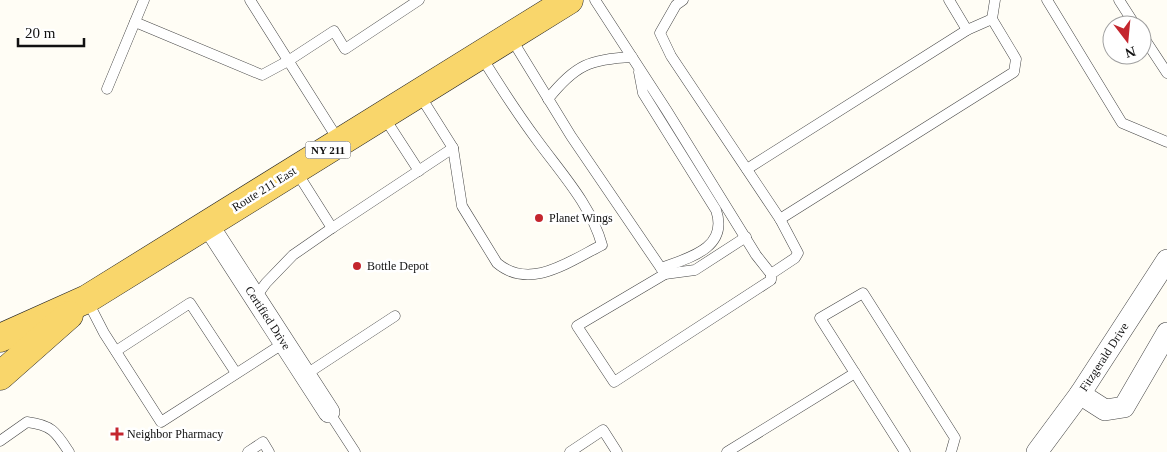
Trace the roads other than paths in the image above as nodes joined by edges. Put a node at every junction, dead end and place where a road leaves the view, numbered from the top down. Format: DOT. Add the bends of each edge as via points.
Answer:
graph roads {
  1 [pos="144,0"];
  2 [pos="250,0"];
  3 [pos="419,0"];
  4 [pos="569,0"];
  5 [pos="595,0"];
  6 [pos="682,0"];
  7 [pos="949,0"];
  8 [pos="995,0"];
  9 [pos="1047,0"];
  10 [pos="1119,0"];
  11 [pos="1129,15"];
  12 [pos="992,19"];
  13 [pos="135,22"];
  14 [pos="967,30"];
  15 [pos="510,37"];
  16 [pos="1152,50"];
  17 [pos="480,55"];
  18 [pos="632,57"];
  19 [pos="288,61"];
  20 [pos="638,66"];
  21 [pos="1167,73"];
  22 [pos="107,89"];
  23 [pos="419,93"];
  24 [pos="548,99"];
  25 [pos="384,115"];
  26 [pos="340,142"];
  27 [pos="1167,142"];
  28 [pos="453,148"];
  29 [pos="747,169"];
  30 [pos="296,170"];
  31 [pos="419,171"];
  32 [pos="780,218"];
  33 [pos="208,225"];
  34 [pos="332,228"];
  35 [pos="746,237"];
  36 [pos="1167,260"];
  37 [pos="663,271"];
  38 [pos="772,274"];
  39 [pos="255,298"];
  40 [pos="87,300"];
  41 [pos="395,316"];
  42 [pos="1167,333"];
  43 [pos="0,338"];
  44 [pos="284,343"];
  45 [pos="116,351"];
  46 [pos="855,372"];
  47 [pos="236,374"];
  48 [pos="305,375"];
  49 [pos="0,376"];
  50 [pos="1080,394"];
  51 [pos="329,412"];
  52 [pos="0,442"];
  53 [pos="69,452"];
  54 [pos="248,452"];
  55 [pos="269,452"];
  56 [pos="355,452"];
  57 [pos="570,452"];
  58 [pos="617,452"];
  59 [pos="727,452"];
  60 [pos="905,452"];
  61 [pos="951,452"];
  62 [pos="1037,452"];
  1 -- 13 [label="lane"];
  2 -- 19 [label="lane"];
  3 -- 19 [label="lane" via="345,49 334,31"];
  4 -- 15 [label="main road, Route 211 East / NY 211"];
  5 -- 18 [label="lane"];
  6 -- 29 [label="lane" via="660,33 671,56"];
  7 -- 14 [label="lane"];
  8 -- 12 [label="lane"];
  9 -- 27 [label="lane" via="1122,123"];
  10 -- 11 [label="lane"];
  12 -- 14 [label="lane"];
  12 -- 32 [label="lane" via="1016,59 1014,72"];
  13 -- 19 [label="lane" via="262,75"];
  13 -- 22 [label="lane"];
  14 -- 29 [label="lane"];
  15 -- 17 [label="main road, Route 211 East / NY 211"];
  15 -- 24 [label="lane"];
  16 -- 21 [label="lane"];
  17 -- 23 [label="main road, Route 211 East / NY 211"];
  17 -- 28 [label="lane" via="576,193 602,245 544,273 530,275 504,269 462,206"];
  18 -- 20 [label="lane"];
  18 -- 24 [label="lane" via="605,58 581,66"];
  19 -- 26 [label="lane"];
  20 -- 35 [label="lane"];
  20 -- 37 [label="lane" via="643,93 716,210 719,221 719,230 711,244"];
  23 -- 25 [label="main road, Route 211 East / NY 211"];
  23 -- 28 [label="lane"];
  24 -- 37 [label="lane"];
  25 -- 26 [label="main road, Route 211 East / NY 211"];
  25 -- 31 [label="lane"];
  26 -- 30 [label="main road, Route 211 East / NY 211"];
  28 -- 31 [label="lane"];
  29 -- 32 [label="lane"];
  30 -- 33 [label="main road, Route 211 East / NY 211"];
  30 -- 34 [label="lane"];
  31 -- 34 [label="lane"];
  32 -- 38 [label="lane" via="798,253"];
  33 -- 39 [label="street, Certified Drive"];
  33 -- 40 [label="main road, Route 211 East / NY 211"];
  34 -- 39 [label="lane" via="293,255"];
  35 -- 37 [label="lane" via="695,270"];
  35 -- 38 [label="lane"];
  36 -- 50 [label="street, Fitzgerald Drive"];
  37 -- 38 [label="lane" via="577,326 614,382 771,280"];
  39 -- 44 [label="street, Certified Drive"];
  40 -- 43 [label="main road, Route 211 East / NY 211"];
  40 -- 45 [label="lane"];
  40 -- 49 [label="main road, Route 211 East / NY 211"];
  41 -- 48 [label="lane"];
  42 -- 50 [label="street" via="1124,407 1105,410"];
  44 -- 47 [label="lane"];
  44 -- 48 [label="street, Certified Drive"];
  45 -- 47 [label="lane" via="190,303"];
  45 -- 47 [label="lane" via="161,422"];
  46 -- 59 [label="lane"];
  46 -- 60 [label="lane"];
  46 -- 61 [label="lane" via="820,318 863,293 955,438"];
  48 -- 51 [label="street, Certified Drive"];
  50 -- 62 [label="street, Fitzgerald Drive"];
  51 -- 56 [label="lane"];
  52 -- 53 [label="lane" via="28,422 42,424 56,431"];
  54 -- 55 [label="lane" via="262,442"];
  57 -- 58 [label="lane" via="603,430"];
}
